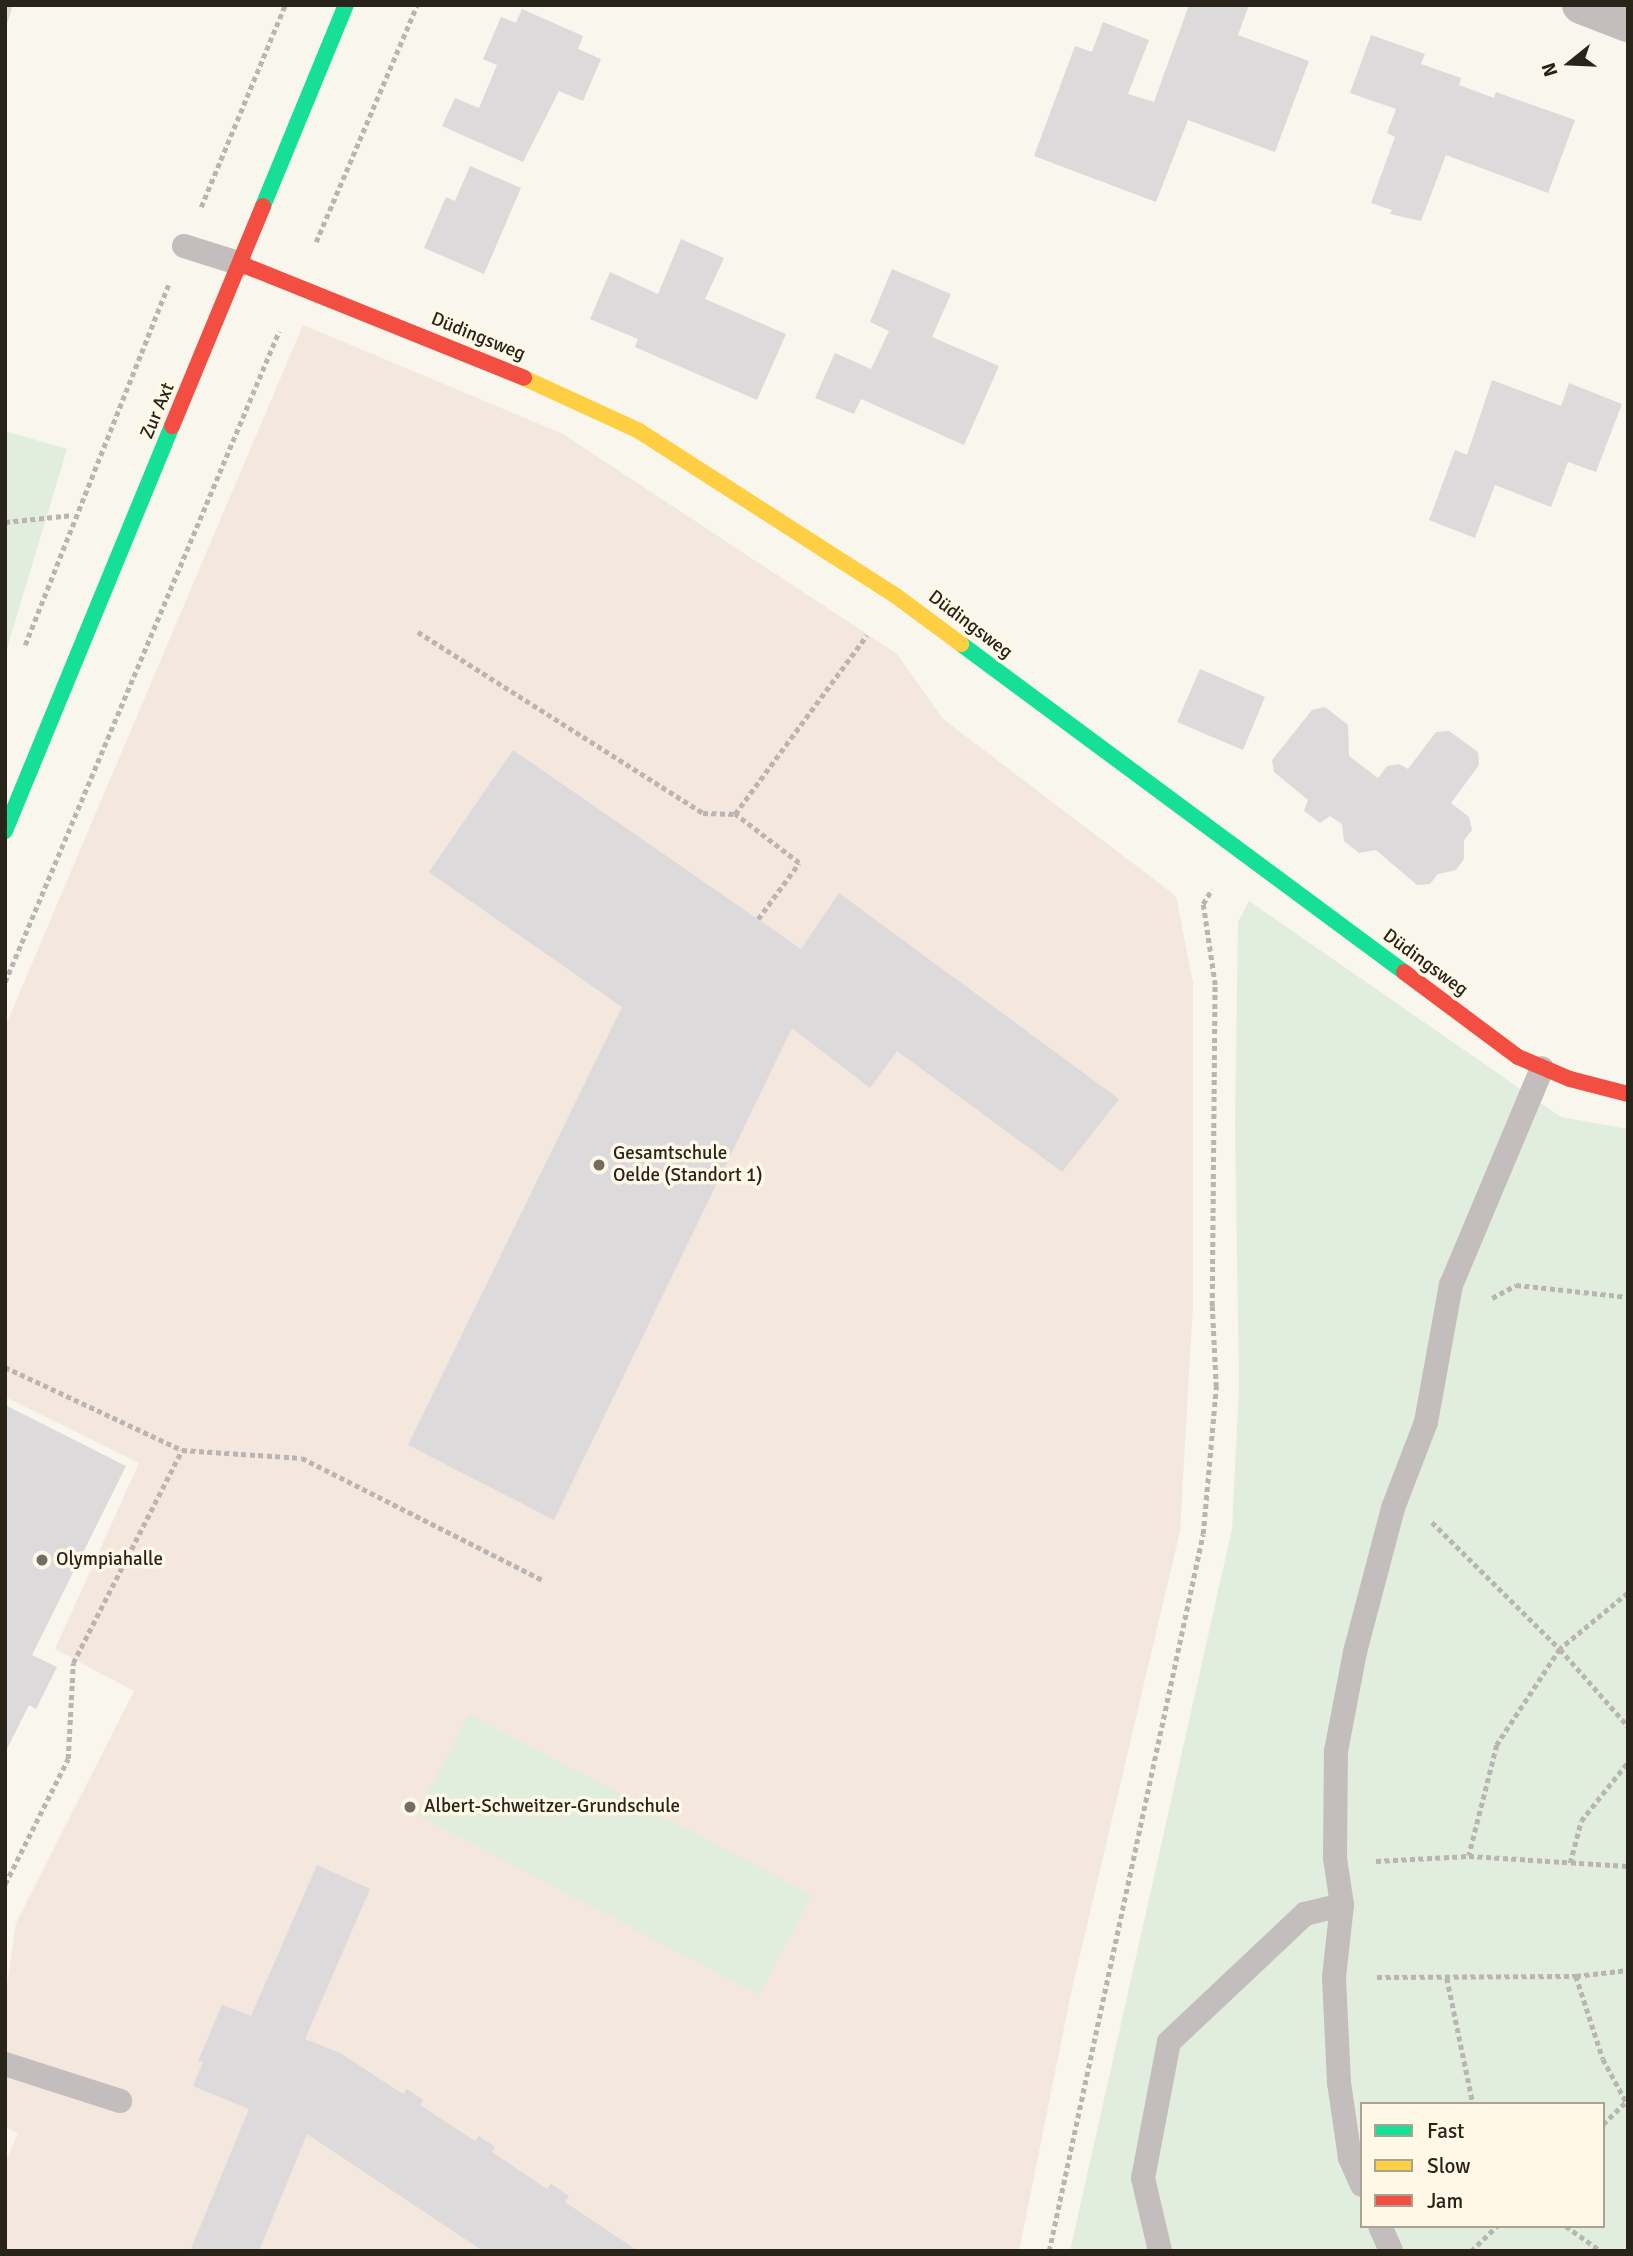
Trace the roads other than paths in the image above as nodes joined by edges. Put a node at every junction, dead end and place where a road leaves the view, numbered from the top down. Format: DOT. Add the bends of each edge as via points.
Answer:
graph roads {
  1 [pos="346,5"];
  2 [pos="1581,5"];
  3 [pos="1628,23"];
  4 [pos="184,246"];
  5 [pos="242,264"];
  6 [pos="5,831"];
  7 [pos="1542,1068"];
  8 [pos="1628,1094"];
  9 [pos="1342,1905"];
  10 [pos="5,2064"];
  11 [pos="120,2101"];
  12 [pos="1360,2180"];
  13 [pos="1381,2228"];
  14 [pos="1160,2251"];
  15 [pos="1391,2251"];
  1 -- 5 [label="street, Zur Axt"];
  2 -- 3 [label="street"];
  4 -- 5 [label="lane"];
  5 -- 6 [label="street, Zur Axt"];
  5 -- 7 [label="street, Düdingsweg" via="534,382 639,431 896,596 1518,1057"];
  7 -- 8 [label="street, Düdingsweg"];
  7 -- 9 [label="lane" via="1451,1285 1426,1422 1400,1490 1356,1652 1336,1751"];
  9 -- 12 [label="lane" via="1334,1976 1339,2084 1350,2158"];
  9 -- 14 [label="lane" via="1305,1914 1169,2042 1143,2178"];
  10 -- 11 [label="lane"];
  13 -- 15 [label="lane"];
}
